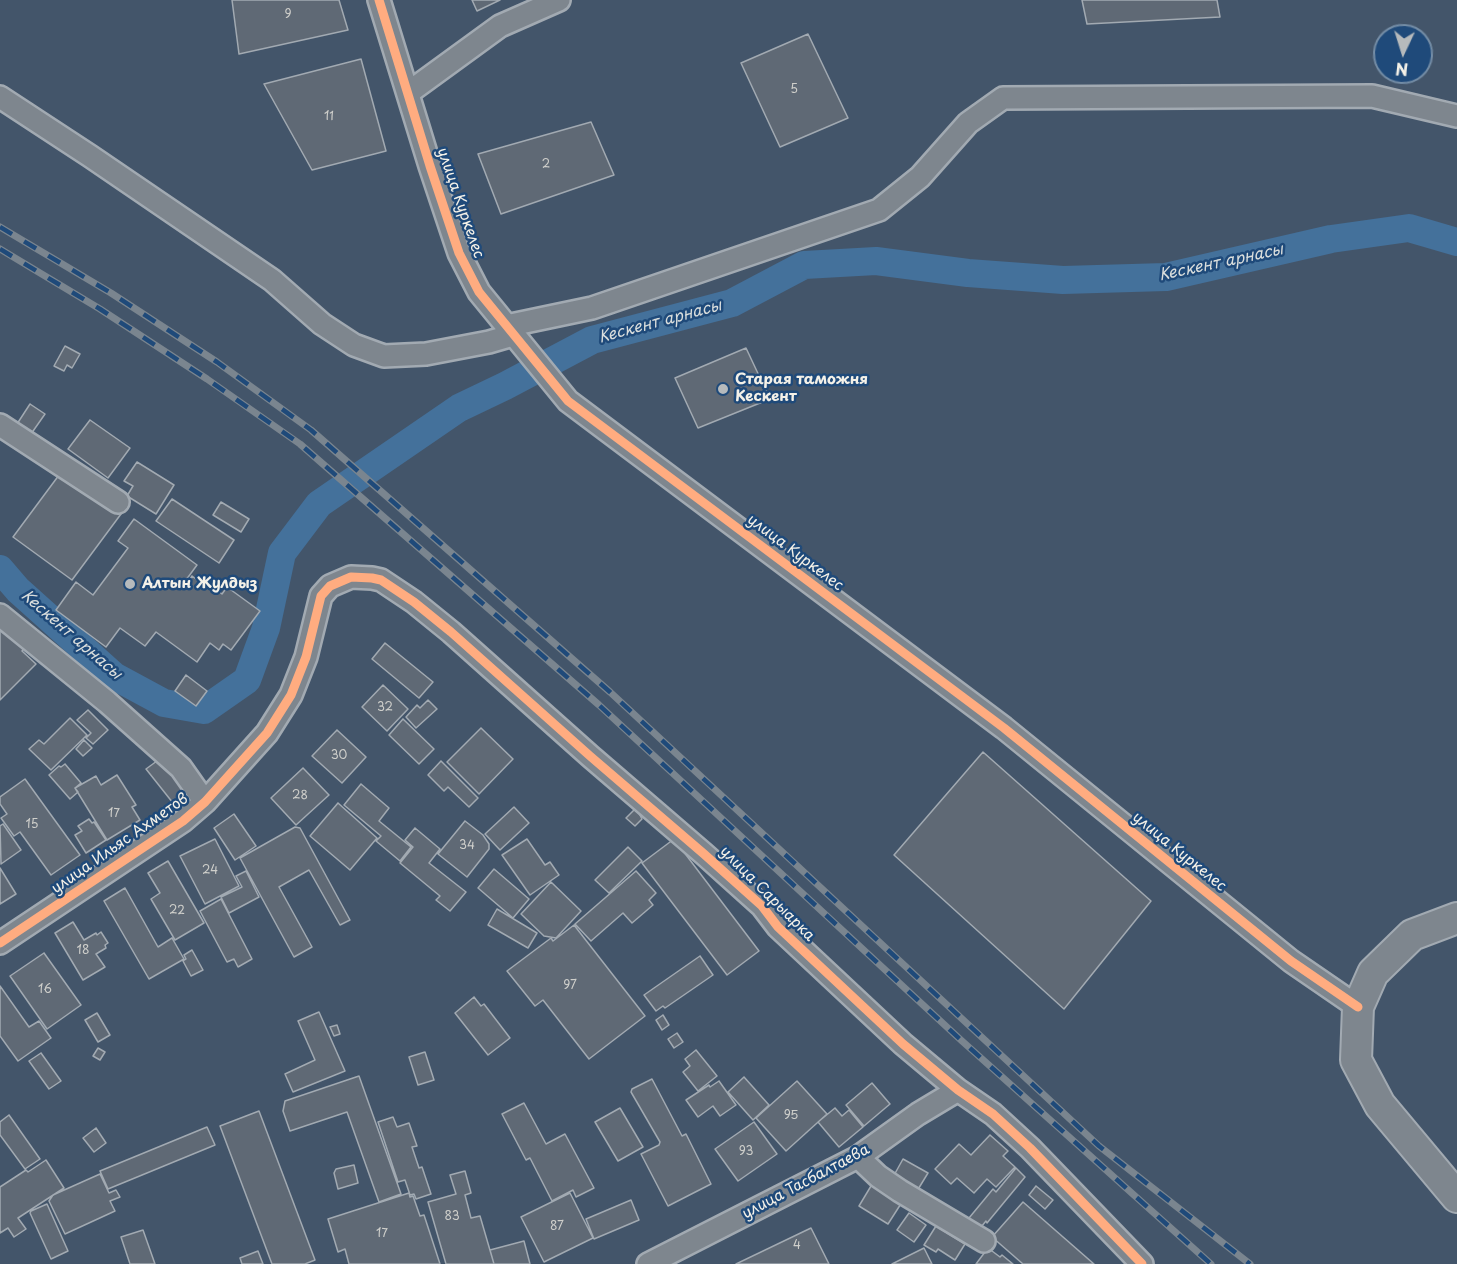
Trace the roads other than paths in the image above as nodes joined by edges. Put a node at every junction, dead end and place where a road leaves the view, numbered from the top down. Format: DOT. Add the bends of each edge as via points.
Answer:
graph roads {
  1 [pos="380,0"];
  2 [pos="560,0"];
  3 [pos="408,93"];
  4 [pos="0,97"];
  5 [pos="1457,116"];
  6 [pos="509,331"];
  7 [pos="0,425"];
  8 [pos="118,502"];
  9 [pos="351,577"];
  10 [pos="0,615"];
  11 [pos="205,802"];
  12 [pos="1457,918"];
  13 [pos="0,943"];
  14 [pos="1358,1007"];
  15 [pos="958,1090"];
  16 [pos="858,1157"];
  17 [pos="1457,1197"];
  18 [pos="984,1241"];
  19 [pos="648,1264"];
  20 [pos="1142,1264"];
  1 -- 3 [label="street, улица Куркелес"];
  2 -- 3 [label="street" via="500,26"];
  3 -- 6 [label="street, улица Куркелес" via="459,253 479,292"];
  4 -- 6 [label="street" via="264,274 322,324 354,345 384,356 426,354 489,342"];
  5 -- 6 [label="street" via="1372,96 1003,98 968,123 920,177 879,210 591,308"];
  6 -- 14 [label="street, улица Куркелес" via="568,401 1004,728 1291,961"];
  7 -- 8 [label="street"];
  9 -- 11 [label="street, улица Ильяс Ахметов" via="330,586 321,596 306,657 291,695 267,732"];
  9 -- 15 [label="street, улица Сарыарка" via="381,580 450,632 713,861 828,975"];
  10 -- 11 [label="street" via="181,768"];
  11 -- 13 [label="street, улица Ильяс Ахметов" via="183,821"];
  12 -- 14 [label="main road" via="1412,935 1373,973"];
  14 -- 17 [label="main road" via="1356,1060 1380,1105"];
  15 -- 16 [label="street, улица Тасбалтаева"];
  15 -- 20 [label="street, улица Сарыарка" via="993,1114 1030,1148"];
  16 -- 18 [label="street" via="886,1181"];
  16 -- 19 [label="street, улица Тасбалтаева"];
}
